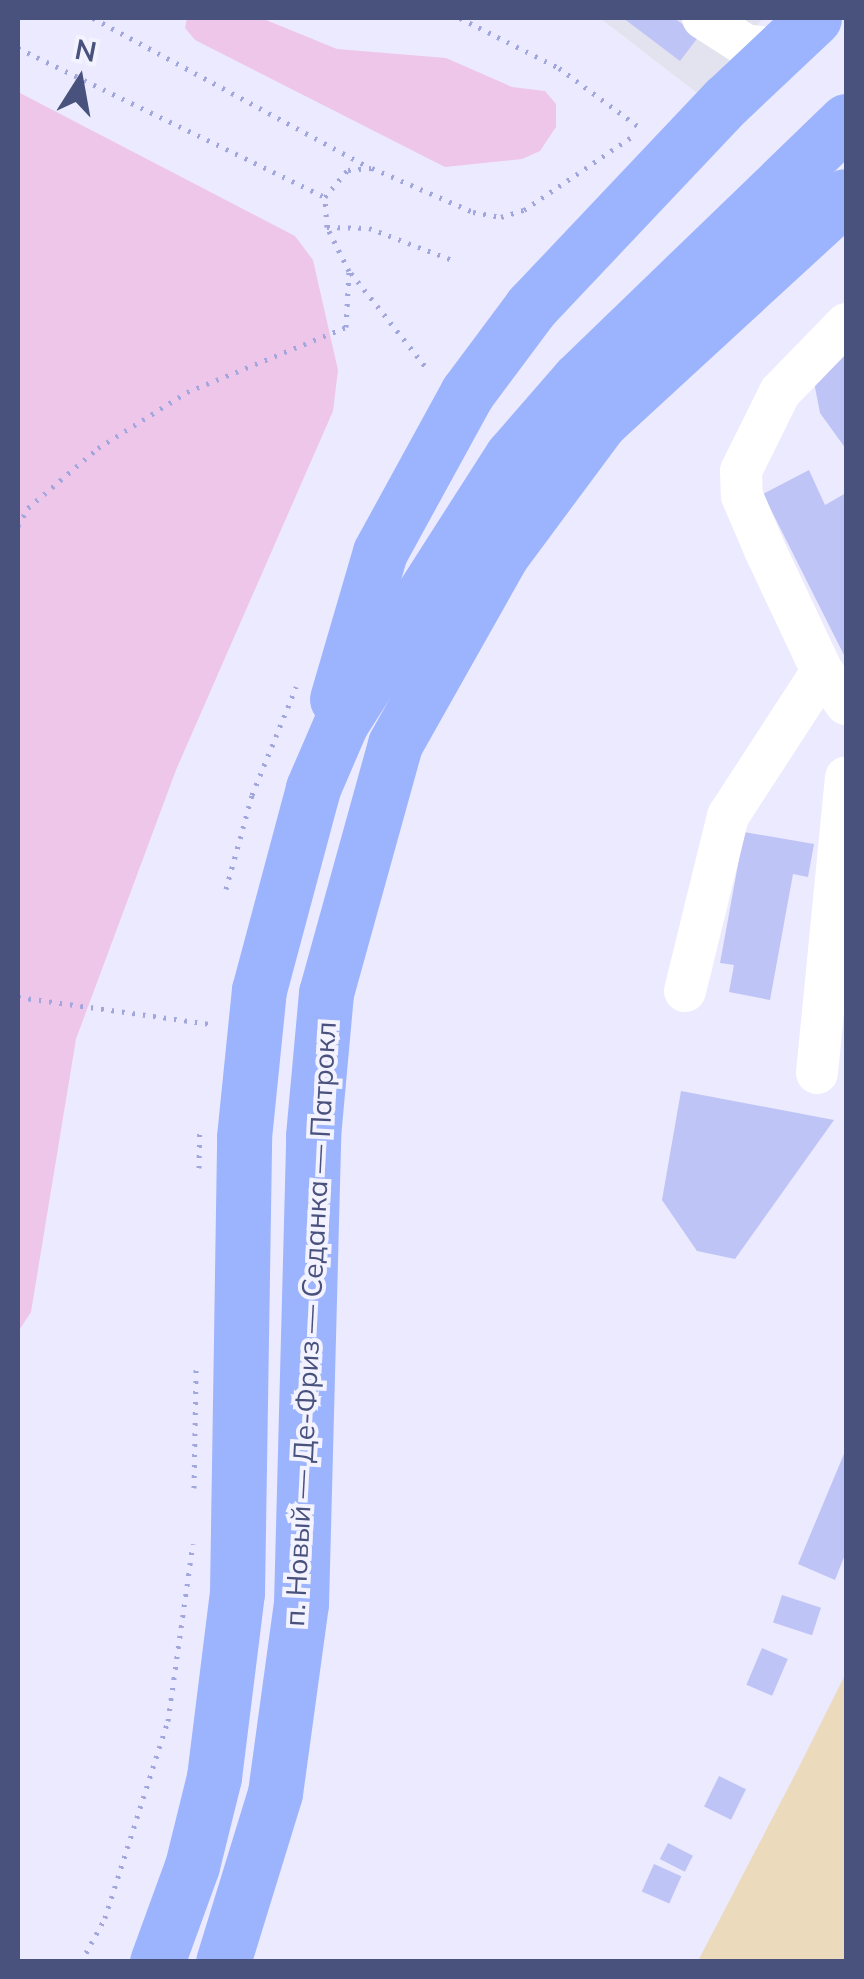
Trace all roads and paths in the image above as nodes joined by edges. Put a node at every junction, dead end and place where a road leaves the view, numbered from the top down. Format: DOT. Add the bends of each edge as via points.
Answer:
graph roads {
  1 [pos="93,18"];
  2 [pos="460,18"];
  3 [pos="703,18"];
  4 [pos="796,33"];
  5 [pos="18,48"];
  6 [pos="846,121"];
  7 [pos="372,168"];
  8 [pos="325,196"];
  9 [pos="846,196"];
  10 [pos="328,227"];
  11 [pos="455,261"];
  12 [pos="349,271"];
  13 [pos="846,324"];
  14 [pos="426,366"];
  15 [pos="18,526"];
  16 [pos="834,687"];
  17 [pos="330,750"];
  18 [pos="846,777"];
  19 [pos="685,991"];
  20 [pos="18,997"];
  21 [pos="210,1040"];
  22 [pos="817,1073"];
  23 [pos="202,1109"];
  24 [pos="199,1180"];
  25 [pos="196,1364"];
  26 [pos="194,1498"];
  27 [pos="194,1537"];
  28 [pos="81,1962"];
  29 [pos="156,1962"];
  30 [pos="223,1962"];
  1 -- 7 [label="path"];
  2 -- 7 [label="path" via="559,68 644,130 524,210 501,217 473,212"];
  3 -- 4 [label="lane" via="745,45"];
  4 -- 17 [label="highway" via="531,307 467,393 380,552 340,680"];
  5 -- 8 [label="path"];
  6 -- 17 [label="highway" via="618,341 512,456"];
  7 -- 8 [label="path" via="348,170"];
  8 -- 10 [label="path"];
  9 -- 30 [label="highway, п. Новый — Де-Фриз — Седанка — Патрокл" via="600,422 502,554 395,744 326,993 313,1136 302,1604 275,1793"];
  10 -- 11 [label="path" via="369,228"];
  10 -- 12 [label="path"];
  12 -- 14 [label="path"];
  12 -- 15 [label="path" via="346,327 186,392 98,448 28,508"];
  13 -- 16 [label="lane" via="780,392 742,471 742,496"];
  16 -- 19 [label="lane" via="728,816"];
  17 -- 29 [label="highway" via="287,868 259,990 244,1137 237,1593 214,1777 192,1866"];
  18 -- 22 [label="lane"];
  20 -- 21 [label="path" via="212,1023"];
  23 -- 24 [label="path"];
  25 -- 26 [label="path"];
  27 -- 28 [label="path" via="168,1721 106,1918"];
}
